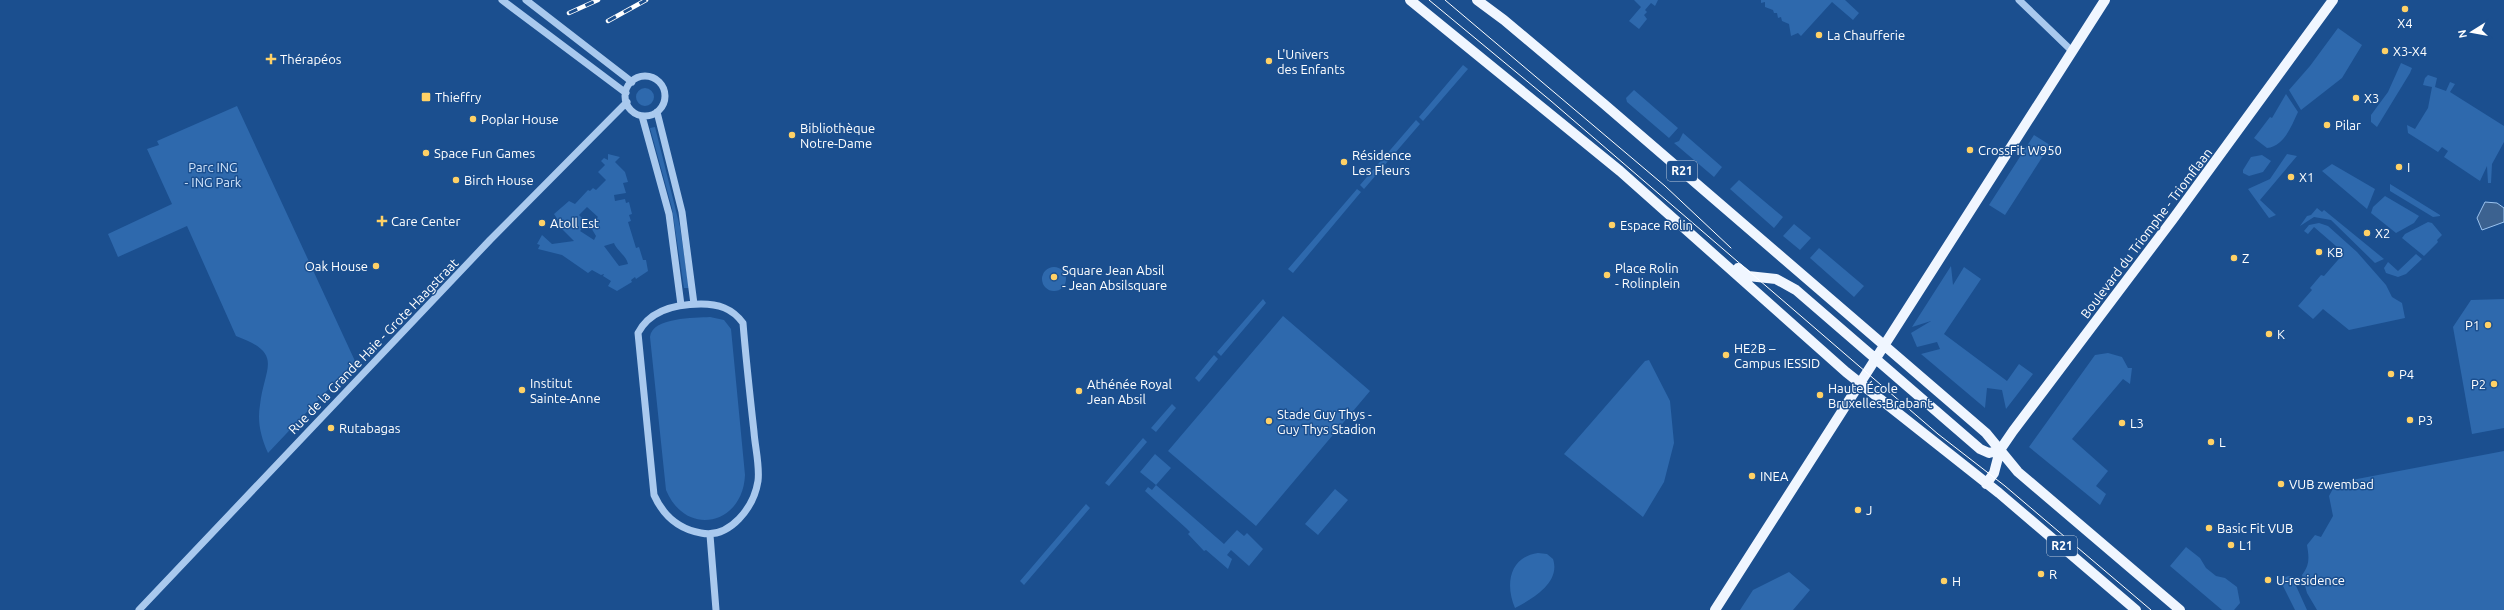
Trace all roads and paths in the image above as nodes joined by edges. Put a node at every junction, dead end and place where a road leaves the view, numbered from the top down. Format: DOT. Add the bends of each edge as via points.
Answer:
graph roads {
  1 [pos="502,0"];
  2 [pos="526,0"];
  3 [pos="1410,0"];
  4 [pos="1477,0"];
  5 [pos="2019,0"];
  6 [pos="2105,0"];
  7 [pos="2333,0"];
  8 [pos="2072,51"];
  9 [pos="632,82"];
  10 [pos="626,93"];
  11 [pos="627,102"];
  12 [pos="657,112"];
  13 [pos="642,116"];
  14 [pos="1716,255"];
  15 [pos="694,304"];
  16 [pos="681,305"];
  17 [pos="1884,346"];
  18 [pos="1876,359"];
  19 [pos="1860,383"];
  20 [pos="2000,450"];
  21 [pos="1986,484"];
  22 [pos="710,535"];
  23 [pos="139,610"];
  24 [pos="716,610"];
  25 [pos="1715,610"];
  26 [pos="2136,610"];
  27 [pos="2180,610"];
  1 -- 10 [label="street"];
  2 -- 9 [label="street"];
  3 -- 14 [label="main road, R21" via="1620,172"];
  4 -- 17 [label="main road, R21" via="1604,104"];
  5 -- 8 [label="street"];
  6 -- 8 [label="main road"];
  7 -- 20 [label="main road, Boulevard du Triomphe - Triomflaan"];
  8 -- 17 [label="main road"];
  9 -- 10 [label="street"];
  9 -- 12 [label="street" via="641,77 649,77 662,85 665,98"];
  10 -- 11 [label="street"];
  11 -- 13 [label="street" via="631,110"];
  11 -- 23 [label="street, Rue de la Grande Haie - Grote Haagstraat" via="490,240"];
  12 -- 13 [label="street"];
  12 -- 15 [label="street" via="682,212"];
  13 -- 16 [label="street" via="669,214"];
  14 -- 18 [label="main road" via="1728,259 1748,276 1776,279 1786,283"];
  14 -- 19 [label="main road, R21"];
  15 -- 16 [label="street"];
  15 -- 22 [label="street" via="727,308 743,323 758,478 756,490 747,509 728,527"];
  16 -- 22 [label="street" via="653,315 638,333 651,486 658,505 675,523"];
  17 -- 18 [label="main road"];
  17 -- 20 [label="main road, R21" via="1986,433"];
  18 -- 19 [label="main road"];
  18 -- 20 [label="main road" via="1980,449 1989,453"];
  19 -- 21 [label="main road, R21"];
  19 -- 25 [label="main road"];
  20 -- 21 [label="main road, Boulevard du Triomphe - Triomflaan" via="1994,473"];
  20 -- 27 [label="main road, R21" via="2021,474"];
  21 -- 26 [label="main road, R21"];
  22 -- 24 [label="street"];
}
